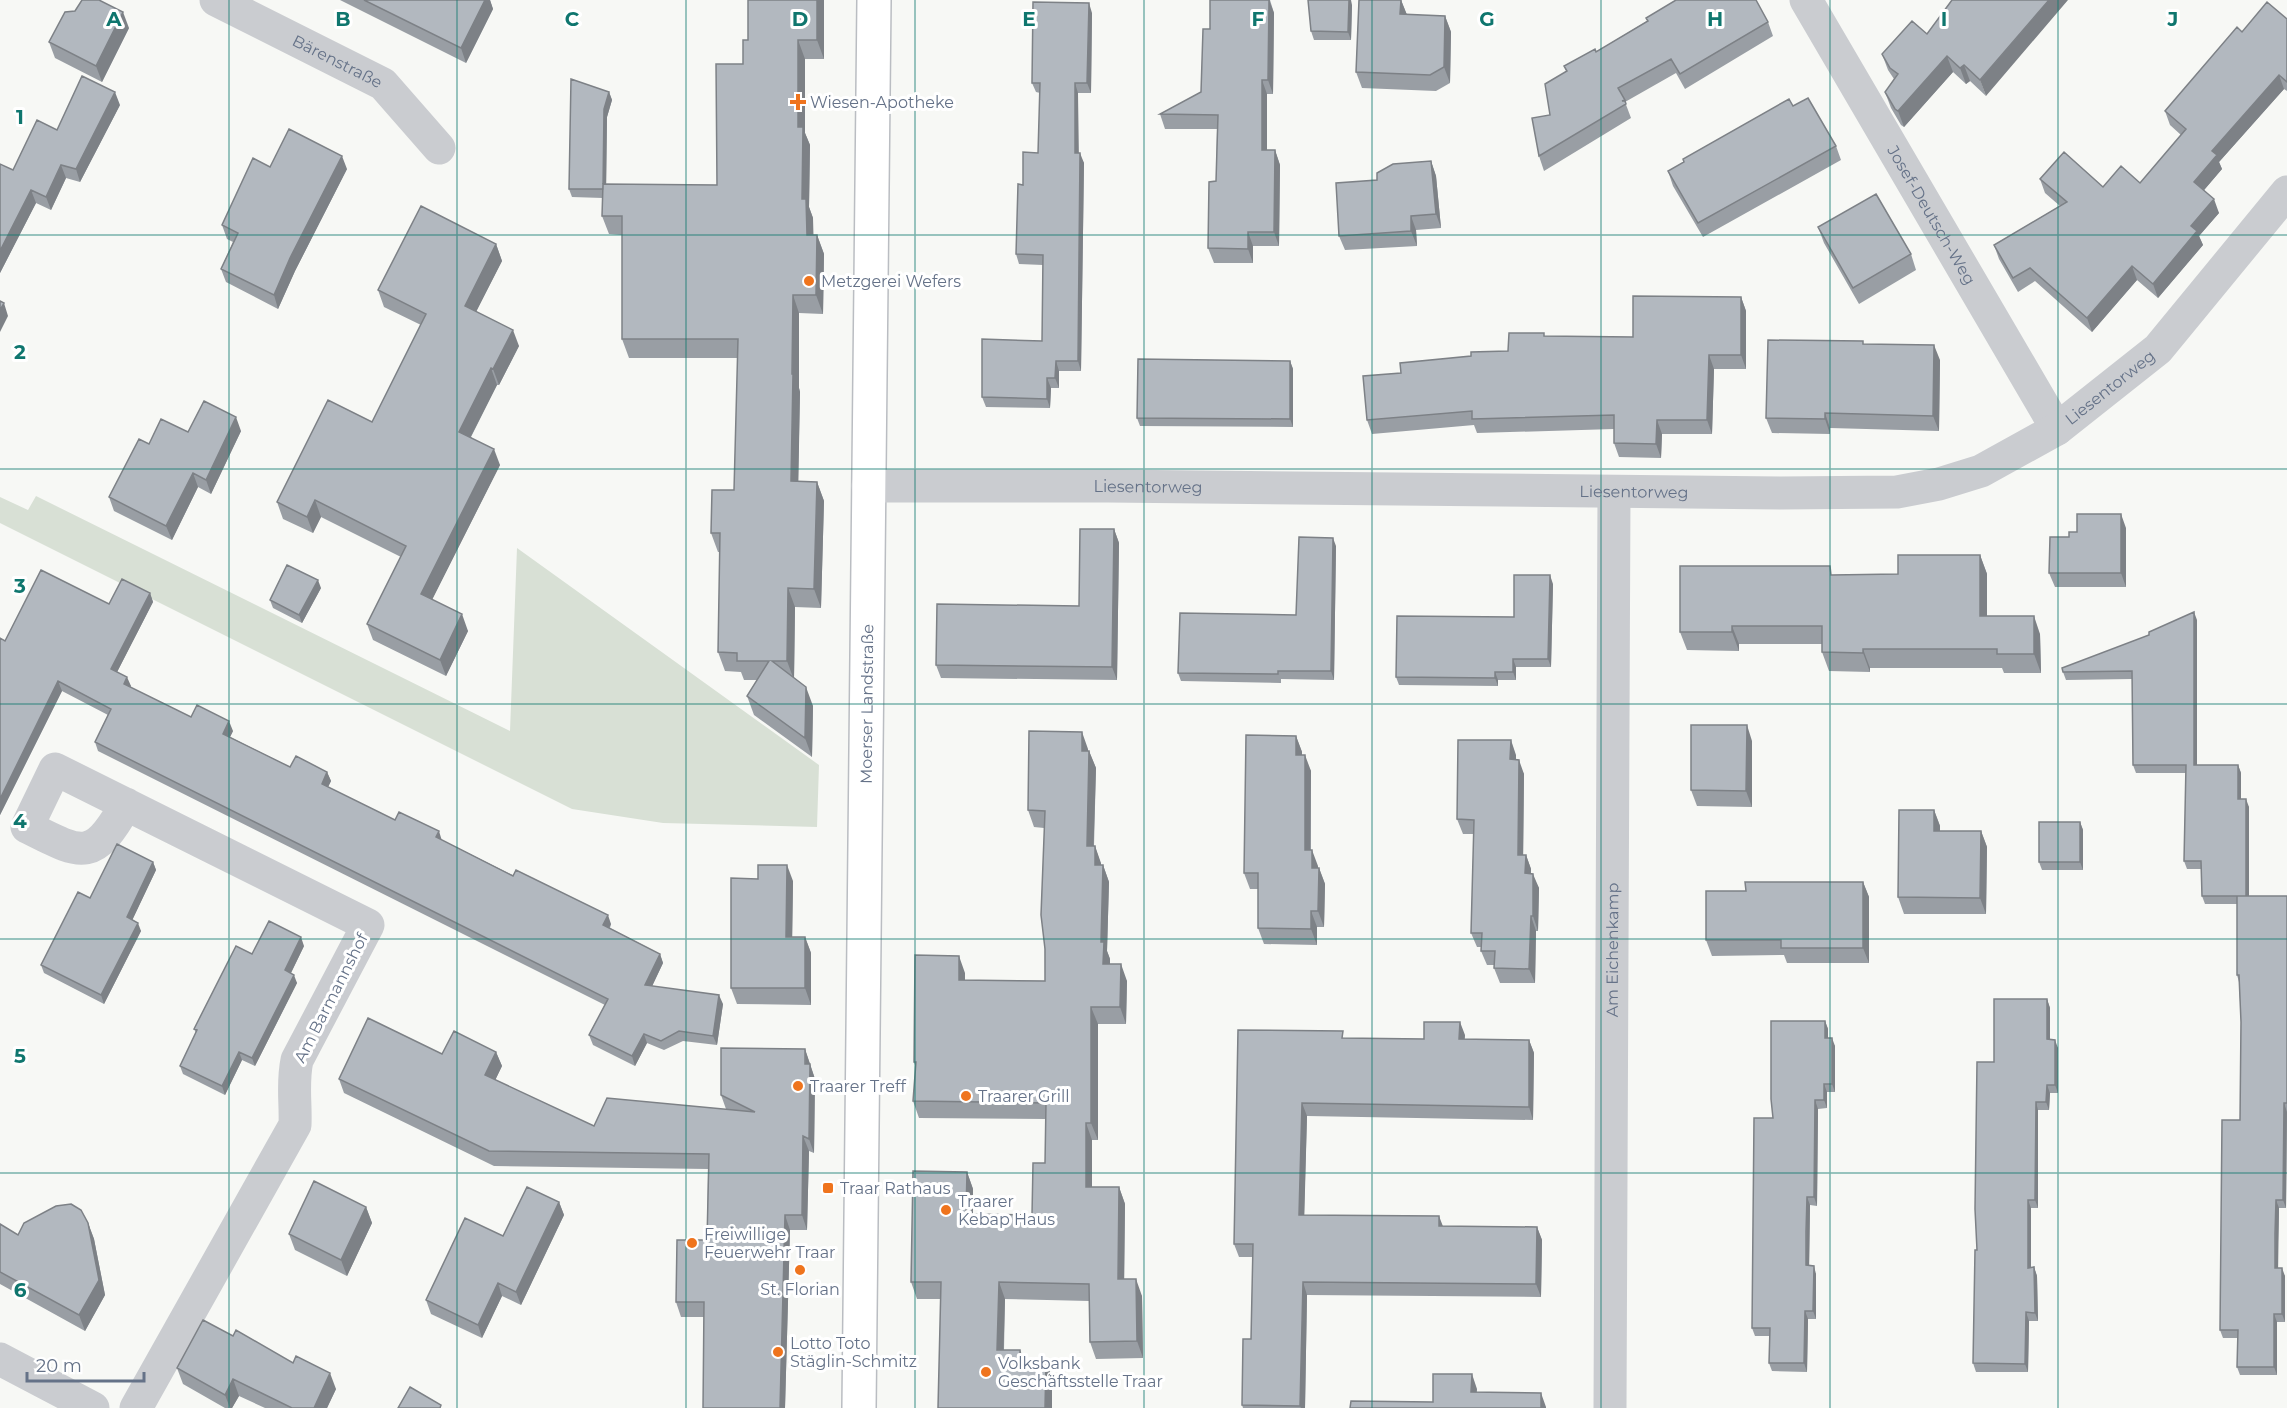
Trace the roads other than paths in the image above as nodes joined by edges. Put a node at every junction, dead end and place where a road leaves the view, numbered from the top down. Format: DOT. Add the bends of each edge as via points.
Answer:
graph roads {
  1 [pos="216,0"];
  2 [pos="874,0"];
  3 [pos="1806,0"];
  4 [pos="439,148"];
  5 [pos="2287,192"];
  6 [pos="2056,429"];
  7 [pos="868,486"];
  8 [pos="1614,492"];
  9 [pos="126,804"];
  10 [pos="0,1359"];
  11 [pos="93,1408"];
  12 [pos="136,1408"];
  13 [pos="859,1408"];
  14 [pos="1610,1408"];
  1 -- 4 [label="street, Bärenstraße" via="383,84"];
  2 -- 7 [label="main road, Moerser Landstraße"];
  3 -- 6 [label="street, Josef-Deutsch-Weg"];
  5 -- 6 [label="street, Liesentorweg" via="2158,349"];
  6 -- 8 [label="street, Liesentorweg" via="1981,471 1897,492"];
  7 -- 8 [label="street, Liesentorweg"];
  7 -- 13 [label="main road, Moerser Landstraße"];
  8 -- 14 [label="street, Am Eichenkamp"];
  9 -- 12 [label="street, Am Barmannshof" via="368,925 297,1060 293,1082 295,1125"];
  10 -- 11 [label="street"];
}
